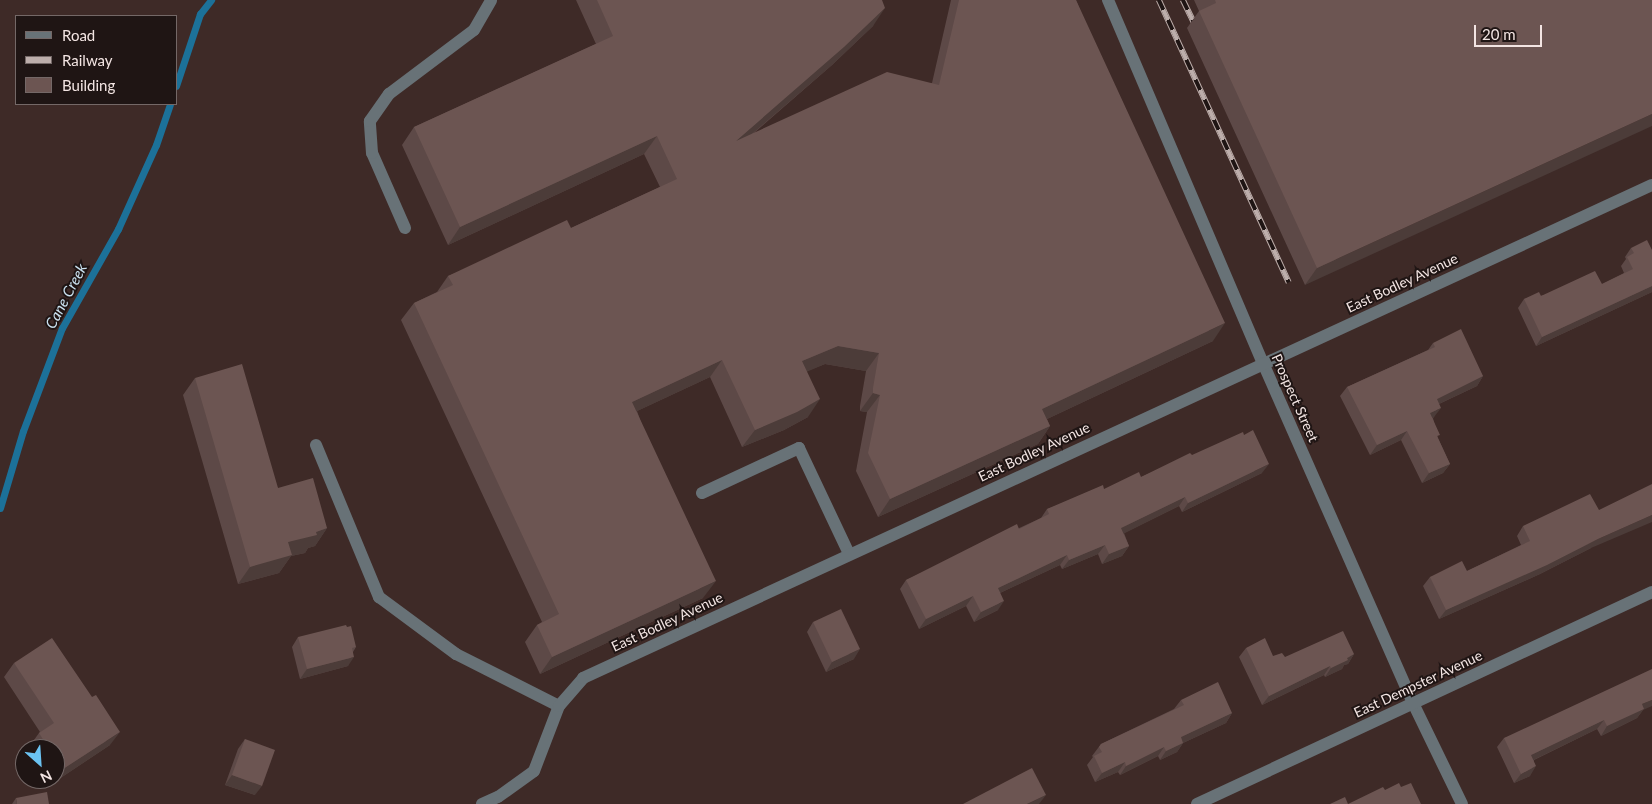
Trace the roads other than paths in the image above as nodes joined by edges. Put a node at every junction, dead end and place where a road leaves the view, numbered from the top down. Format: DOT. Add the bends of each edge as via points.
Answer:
graph roads {
  1 [pos="491,0"];
  2 [pos="1108,0"];
  3 [pos="1652,185"];
  4 [pos="404,228"];
  5 [pos="1263,362"];
  6 [pos="316,445"];
  7 [pos="702,493"];
  8 [pos="849,554"];
  9 [pos="1652,592"];
  10 [pos="1413,703"];
  11 [pos="559,706"];
  12 [pos="482,804"];
  13 [pos="1197,804"];
  14 [pos="1462,804"];
  1 -- 4 [label="street" via="474,30 389,94 370,121 372,154"];
  2 -- 5 [label="street, Prospect Street"];
  3 -- 5 [label="street, East Bodley Avenue"];
  5 -- 8 [label="street, East Bodley Avenue"];
  5 -- 10 [label="street, Prospect Street"];
  6 -- 11 [label="street" via="379,597 456,654"];
  7 -- 8 [label="street" via="799,448"];
  8 -- 11 [label="street, East Bodley Avenue" via="583,678"];
  9 -- 10 [label="street, East Dempster Avenue"];
  10 -- 13 [label="street, East Dempster Avenue"];
  10 -- 14 [label="street, Prospect Street"];
  11 -- 12 [label="street, East Bodley Avenue" via="534,770 498,797"];
}
